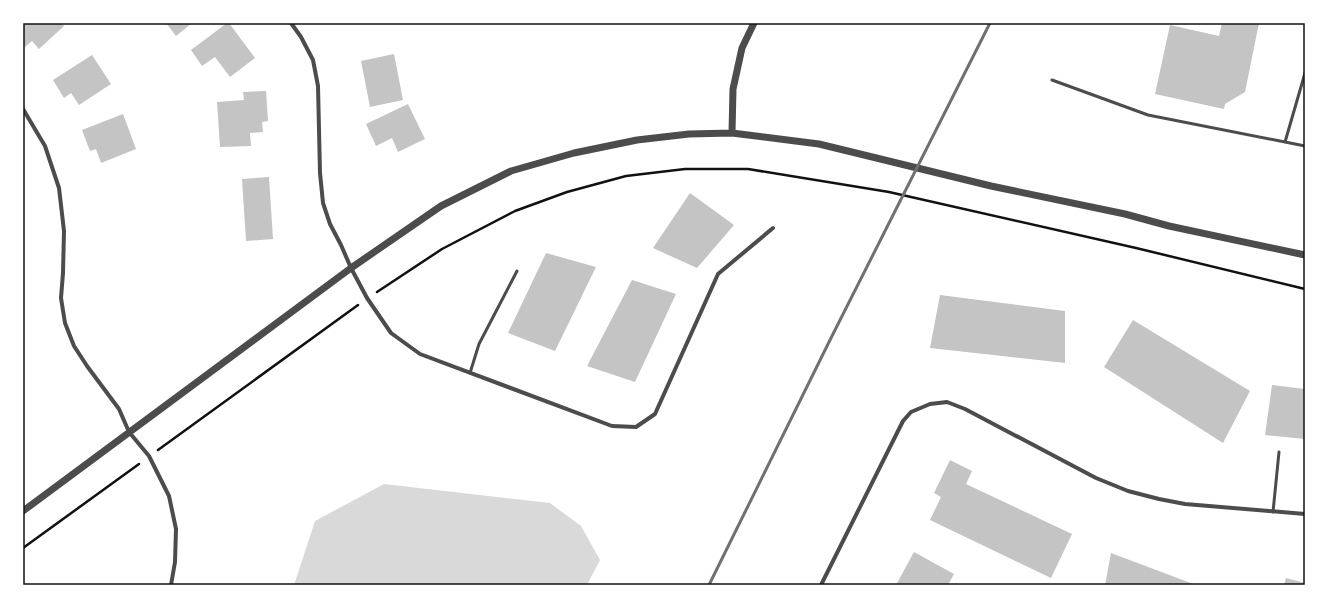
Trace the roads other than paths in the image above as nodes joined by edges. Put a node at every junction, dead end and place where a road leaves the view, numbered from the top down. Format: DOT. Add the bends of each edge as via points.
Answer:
graph roads {
  1 [pos="291,23"];
  2 [pos="754,23"];
  3 [pos="1305,74"];
  4 [pos="1052,80"];
  5 [pos="23,109"];
  6 [pos="732,133"];
  7 [pos="1285,142"];
  8 [pos="1305,146"];
  9 [pos="773,228"];
  10 [pos="1305,255"];
  11 [pos="351,268"];
  12 [pos="517,271"];
  13 [pos="470,373"];
  14 [pos="129,432"];
  15 [pos="1279,452"];
  16 [pos="23,511"];
  17 [pos="1273,512"];
  18 [pos="1305,514"];
  19 [pos="171,585"];
  20 [pos="820,585"];
  1 -- 11 [label="street" via="312,60 318,86 323,203"];
  2 -- 6 [label="street" via="742,48 733,89"];
  3 -- 7 [label="lane"];
  4 -- 7 [label="lane" via="1148,115"];
  5 -- 14 [label="street" via="45,146 59,188 64,231 61,298 65,323 74,346 119,410"];
  6 -- 10 [label="street" via="819,144 984,184"];
  6 -- 11 [label="street" via="689,134 636,140 574,153 511,171 441,206"];
  7 -- 8 [label="lane"];
  9 -- 13 [label="street" via="718,274 655,414 636,427 612,426"];
  11 -- 13 [label="street" via="391,333 420,354"];
  11 -- 14 [label="street"];
  12 -- 13 [label="lane" via="479,344"];
  14 -- 16 [label="street"];
  14 -- 19 [label="street" via="149,456 169,496 176,529"];
  15 -- 17 [label="lane"];
  17 -- 18 [label="street"];
  17 -- 20 [label="street" via="1185,504 1128,491 1096,478 965,409 947,402 930,404 912,412 902,421"];
}
